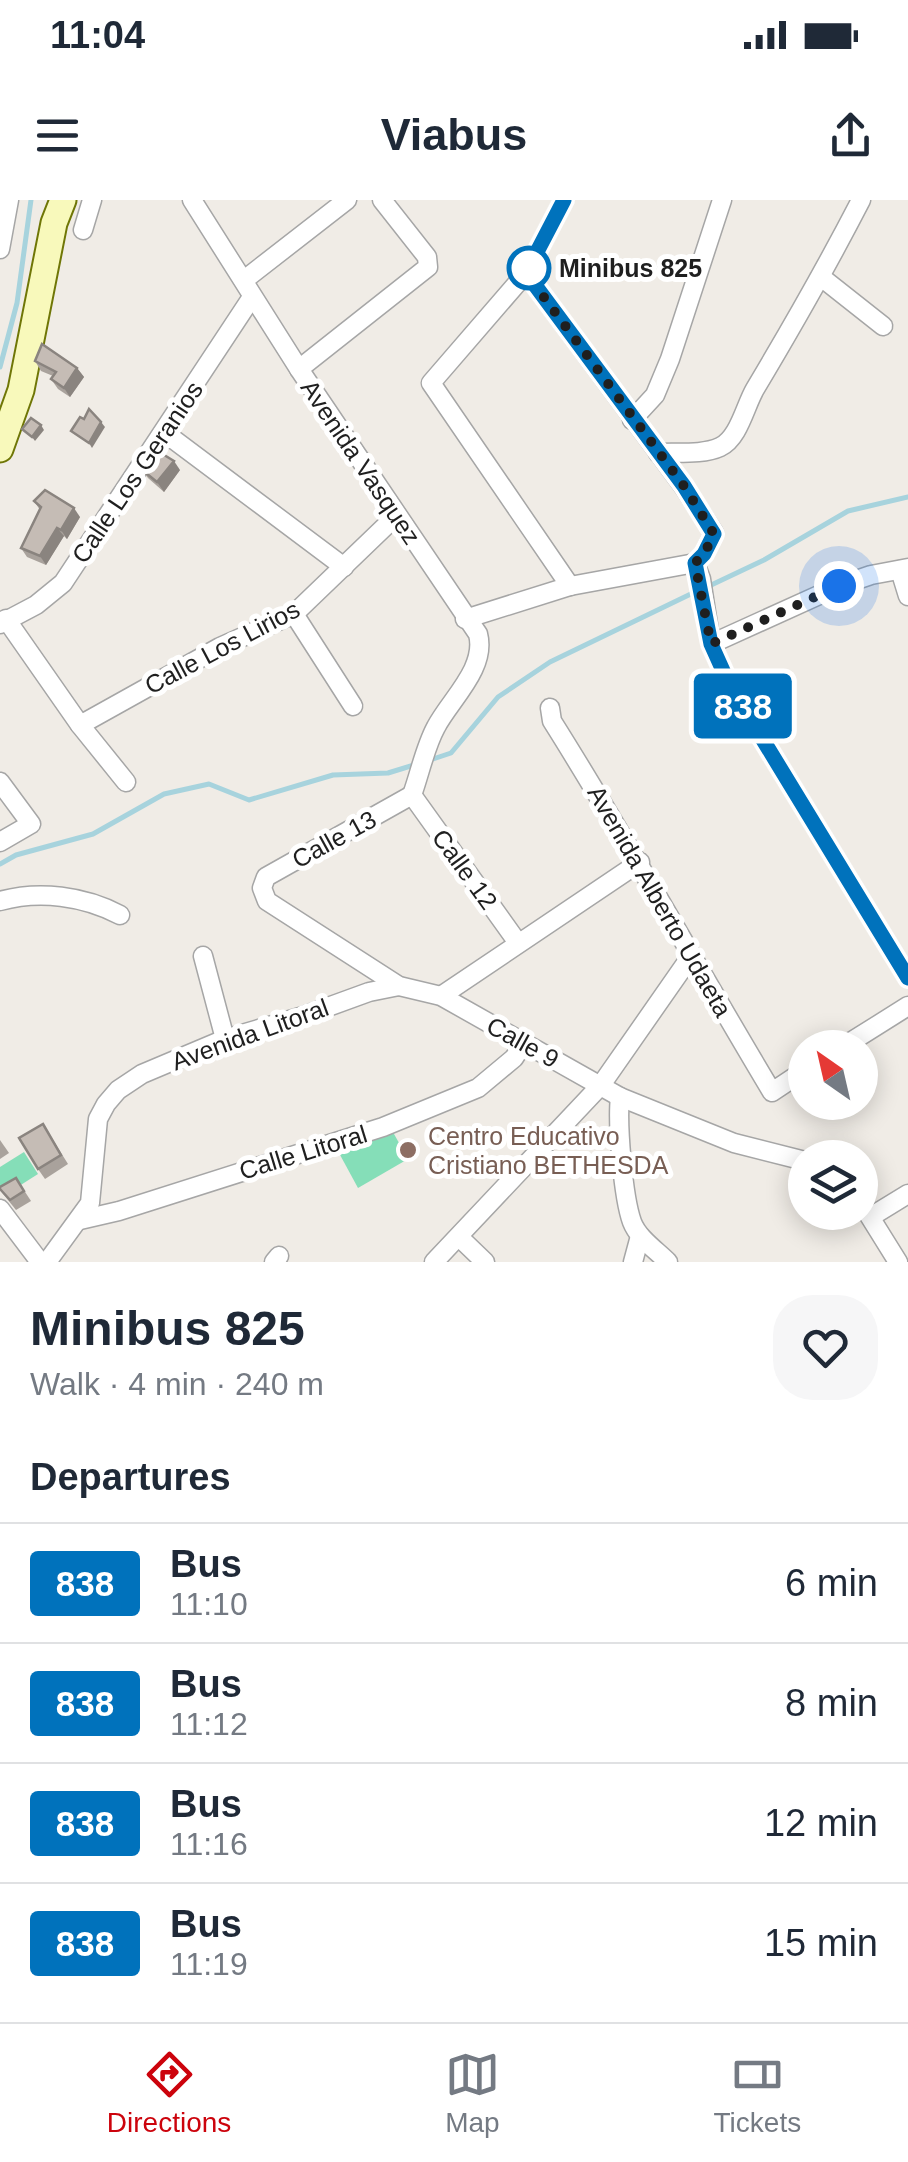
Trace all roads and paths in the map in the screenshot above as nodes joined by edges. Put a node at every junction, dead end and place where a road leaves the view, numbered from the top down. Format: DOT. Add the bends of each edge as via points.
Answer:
graph roads {
  1 [pos="9,200"];
  2 [pos="63,200"];
  3 [pos="92,200"];
  4 [pos="192,200"];
  5 [pos="347,200"];
  6 [pos="382,200"];
  7 [pos="722,200"];
  8 [pos="861,200"];
  9 [pos="558,205"];
  10 [pos="83,230"];
  11 [pos="0,249"];
  12 [pos="526,273"];
  13 [pos="821,276"];
  14 [pos="248,289"];
  15 [pos="883,326"];
  16 [pos="299,369"];
  17 [pos="632,420"];
  18 [pos="165,434"];
  19 [pos="0,449"];
  20 [pos="658,452"];
  21 [pos="397,515"];
  22 [pos="344,567"];
  23 [pos="904,569"];
  24 [pos="698,571"];
  25 [pos="570,586"];
  26 [pos="908,596"];
  27 [pos="294,614"];
  28 [pos="465,618"];
  29 [pos="3,622"];
  30 [pos="710,639"];
  31 [pos="353,706"];
  32 [pos="550,708"];
  33 [pos="80,725"];
  34 [pos="0,782"];
  35 [pos="126,782"];
  36 [pos="412,795"];
  37 [pos="0,842"];
  38 [pos="640,862"];
  39 [pos="262,888"];
  40 [pos="0,901"];
  41 [pos="120,915"];
  42 [pos="518,943"];
  43 [pos="203,956"];
  44 [pos="691,956"];
  45 [pos="908,978"];
  46 [pos="400,986"];
  47 [pos="441,996"];
  48 [pos="908,1006"];
  49 [pos="870,1030"];
  50 [pos="225,1039"];
  51 [pos="519,1051"];
  52 [pos="788,1081"];
  53 [pos="602,1086"];
  54 [pos="620,1097"];
  55 [pos="788,1157"];
  56 [pos="908,1194"];
  57 [pos="878,1205"];
  58 [pos="0,1210"];
  59 [pos="80,1220"];
  60 [pos="878,1229"];
  61 [pos="640,1236"];
  62 [pos="459,1237"];
  63 [pos="44,1262"];
  64 [pos="434,1262"];
  65 [pos="486,1262"];
  66 [pos="633,1262"];
  67 [pos="668,1262"];
  68 [pos="898,1262"];
  1 -- 11 [label="street"];
  2 -- 19 [label="main road" via="21,390"];
  3 -- 10 [label="street"];
  4 -- 14 [label="street, Avenida Vasquez"];
  5 -- 14 [label="street, Calle Los Geranios"];
  6 -- 16 [label="street" via="427,256 428,267"];
  7 -- 17 [label="street" via="670,359 655,394"];
  8 -- 13 [label="street"];
  9 -- 12 [label="street"];
  12 -- 17 [label="street"];
  12 -- 25 [label="street" via="431,383"];
  13 -- 15 [label="street"];
  13 -- 20 [label="street" via="732,437 705,451"];
  14 -- 16 [label="street, Avenida Vasquez"];
  14 -- 18 [label="street, Calle Los Geranios"];
  16 -- 21 [label="street, Avenida Vasquez"];
  17 -- 20 [label="street"];
  18 -- 22 [label="street"];
  18 -- 29 [label="street, Calle Los Geranios" via="63,584"];
  20 -- 24 [label="street" via="714,534"];
  21 -- 22 [label="street, Calle Los Lirios"];
  21 -- 28 [label="street, Avenida Vasquez"];
  22 -- 27 [label="street, Calle Los Lirios"];
  23 -- 26 [label="street"];
  23 -- 30 [label="street" via="871,574"];
  24 -- 25 [label="street"];
  24 -- 30 [label="street"];
  25 -- 28 [label="street"];
  27 -- 31 [label="street"];
  27 -- 33 [label="street, Calle Los Lirios"];
  28 -- 36 [label="street, Avenida Vasquez" via="480,641 478,656 437,725"];
  29 -- 33 [label="street"];
  30 -- 45 [label="street" via="729,684"];
  32 -- 38 [label="street, Avenida Alberto Udaeta"];
  33 -- 35 [label="street"];
  34 -- 37 [label="street" via="31,824"];
  36 -- 39 [label="street, Calle 13" via="266,877"];
  36 -- 42 [label="street, Calle 12"];
  38 -- 42 [label="street"];
  38 -- 44 [label="street, Avenida Alberto Udaeta"];
  39 -- 46 [label="street, Calle 9" via="267,901"];
  40 -- 41 [label="street" via="53,896 97,903"];
  42 -- 47 [label="street"];
  43 -- 50 [label="street"];
  44 -- 52 [label="street, Avenida Alberto Udaeta" via="772,1092"];
  44 -- 53 [label="street"];
  46 -- 47 [label="street, Calle 9"];
  46 -- 50 [label="street, Avenida Litoral"];
  47 -- 51 [label="street, Calle 9"];
  48 -- 49 [label="street"];
  50 -- 59 [label="street, Avenida Litoral" via="142,1074 106,1104 98,1120 90,1204"];
  51 -- 53 [label="street, Calle 9"];
  51 -- 59 [label="street, Calle Litoral" via="478,1088 383,1127"];
  53 -- 54 [label="street, Calle 9"];
  53 -- 62 [label="street"];
  54 -- 55 [label="street, Calle 9" via="734,1143"];
  54 -- 61 [label="street" via="632,1221"];
  56 -- 57 [label="street"];
  58 -- 63 [label="street"];
  59 -- 63 [label="street, Avenida Litoral"];
  60 -- 68 [label="street"];
  61 -- 66 [label="street"];
  61 -- 67 [label="street"];
  62 -- 64 [label="street"];
  62 -- 65 [label="street"];
}
